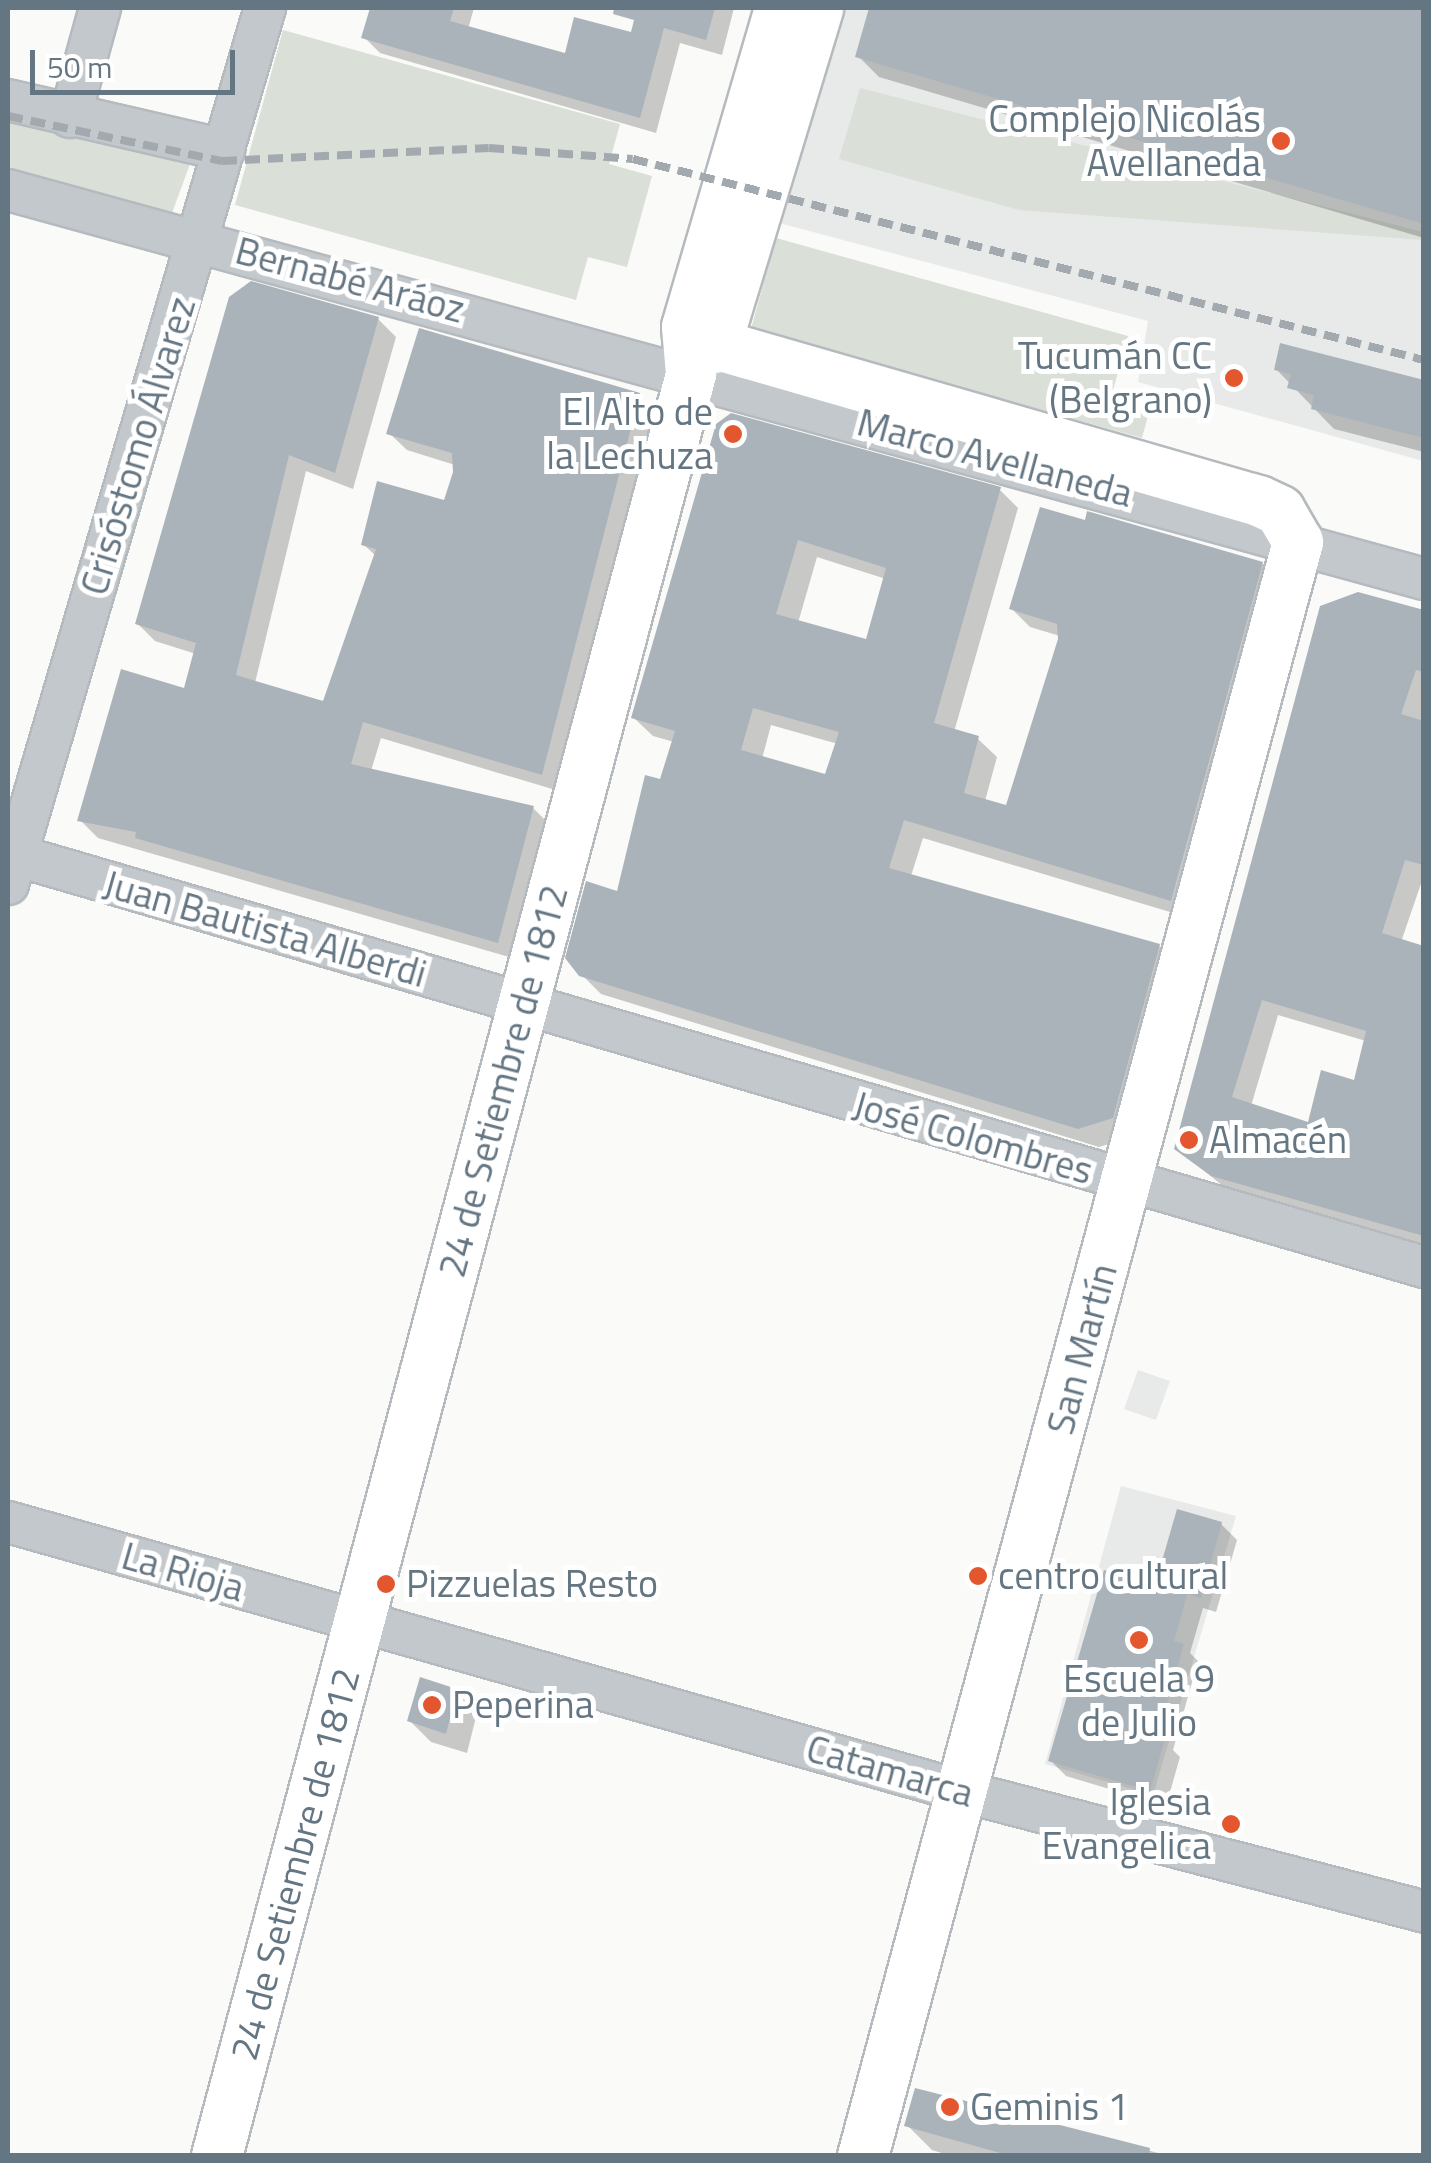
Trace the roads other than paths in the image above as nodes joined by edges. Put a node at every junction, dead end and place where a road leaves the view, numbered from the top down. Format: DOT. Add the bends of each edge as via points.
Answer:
graph roads {
  1 [pos="100,8"];
  2 [pos="265,8"];
  3 [pos="780,8"];
  4 [pos="818,8"];
  5 [pos="8,100"];
  6 [pos="70,117"];
  7 [pos="224,150"];
  8 [pos="8,190"];
  9 [pos="200,239"];
  10 [pos="704,359"];
  11 [pos="1298,542"];
  12 [pos="1424,579"];
  13 [pos="10,864"];
  14 [pos="524,1003"];
  15 [pos="1127,1183"];
  16 [pos="1424,1267"];
  17 [pos="8,1522"];
  18 [pos="359,1622"];
  19 [pos="961,1791"];
  20 [pos="1424,1912"];
  21 [pos="217,2156"];
  22 [pos="863,2156"];
  1 -- 6 [label="street"];
  2 -- 7 [label="street, Crisóstomo Álvarez"];
  3 -- 10 [label="main road, 24 de Setiembre de 1812" via="687,327"];
  4 -- 10 [label="main road, 24 de Setiembre de 1812"];
  5 -- 6 [label="street"];
  6 -- 7 [label="street"];
  7 -- 9 [label="street, Crisóstomo Álvarez"];
  8 -- 9 [label="street, Bernabé Aráoz"];
  9 -- 10 [label="street, Bernabé Aráoz"];
  9 -- 13 [label="street, Crisóstomo Álvarez"];
  10 -- 11 [label="main road, Marco Avellaneda" via="1260,501 1280,511"];
  10 -- 14 [label="main road, 24 de Setiembre de 1812"];
  11 -- 12 [label="street"];
  11 -- 15 [label="main road, San Martín"];
  13 -- 14 [label="street, Juan Bautista Alberdi"];
  14 -- 15 [label="street, José Colombres"];
  14 -- 18 [label="main road, 24 de Setiembre de 1812"];
  15 -- 16 [label="street, José Colombres"];
  15 -- 19 [label="main road, San Martín"];
  17 -- 18 [label="street, La Rioja"];
  18 -- 19 [label="street, Catamarca"];
  18 -- 21 [label="main road, 24 de Setiembre de 1812"];
  19 -- 20 [label="street, Catamarca"];
  19 -- 22 [label="main road, San Martín"];
}
